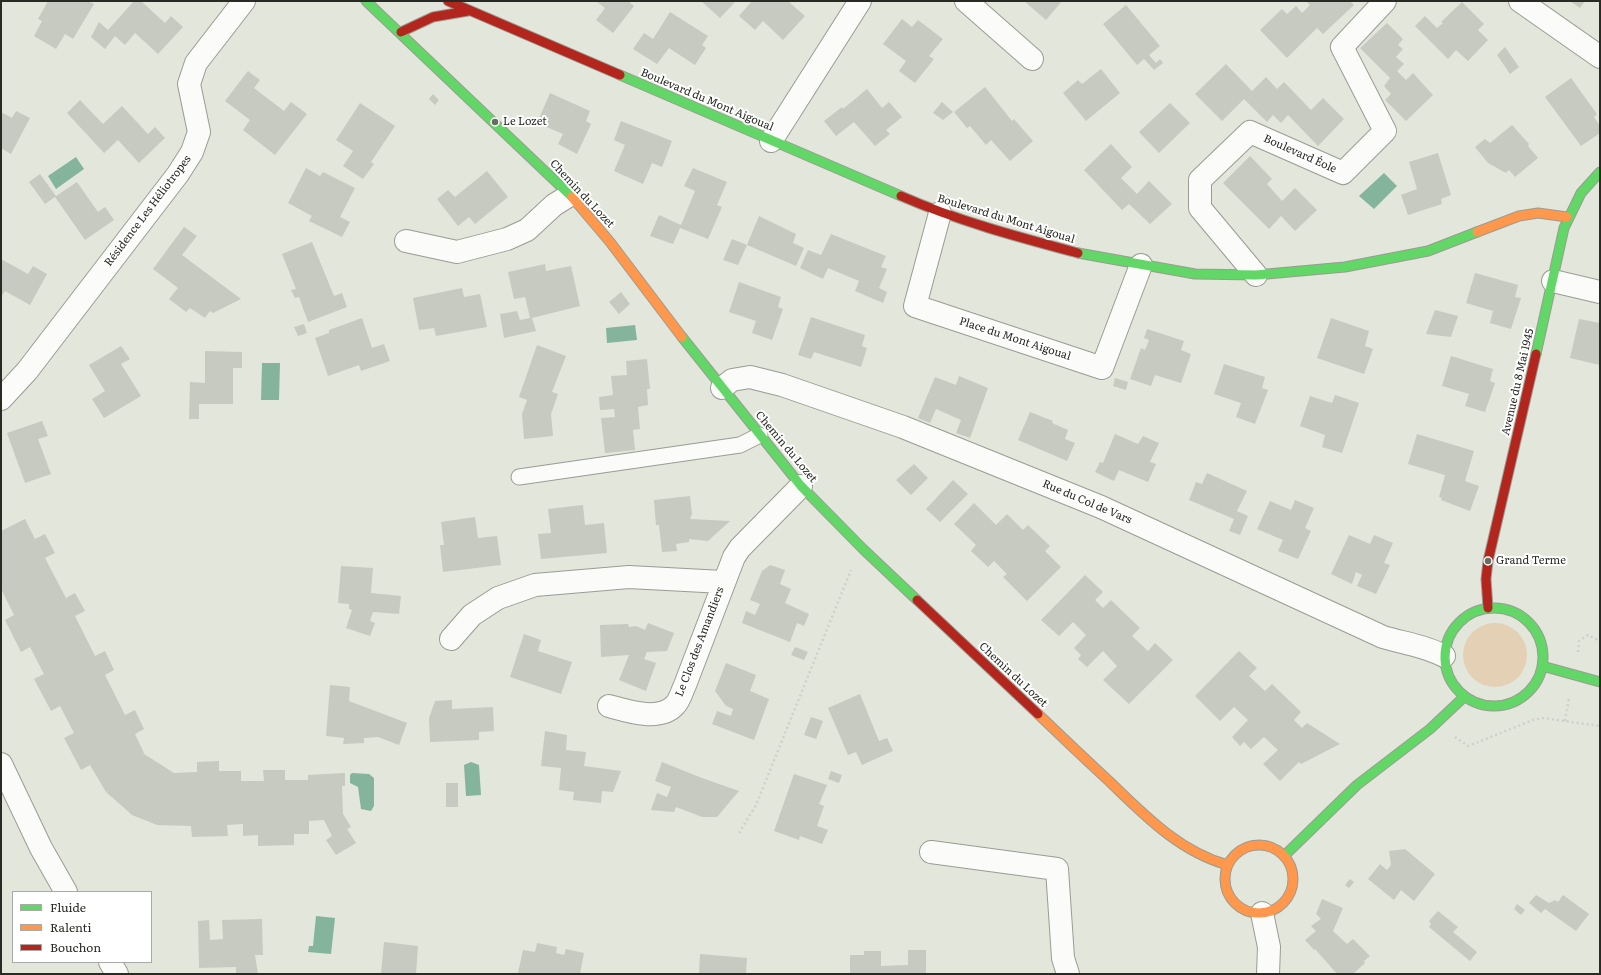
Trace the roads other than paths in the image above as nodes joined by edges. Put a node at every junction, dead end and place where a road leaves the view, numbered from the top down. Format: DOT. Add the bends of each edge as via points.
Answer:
graph roads {
  1 [pos="366,1"];
  2 [pos="448,1"];
  3 [pos="860,1"];
  4 [pos="966,1"];
  5 [pos="1386,1"];
  6 [pos="1520,1"];
  7 [pos="243,3"];
  8 [pos="468,11"];
  9 [pos="401,32"];
  10 [pos="1600,57"];
  11 [pos="1032,59"];
  12 [pos="771,141"];
  13 [pos="1600,172"];
  14 [pos="570,195"];
  15 [pos="940,213"];
  16 [pos="1567,217"];
  17 [pos="406,241"];
  18 [pos="1141,265"];
  19 [pos="1256,275"];
  20 [pos="1553,281"];
  21 [pos="1600,292"];
  22 [pos="722,388"];
  23 [pos="1,399"];
  24 [pos="760,435"];
  25 [pos="519,477"];
  26 [pos="801,486"];
  27 [pos="723,582"];
  28 [pos="1488,608"];
  29 [pos="451,639"];
  30 [pos="1444,656"];
  31 [pos="1542,666"];
  32 [pos="1600,682"];
  33 [pos="1464,697"];
  34 [pos="609,706"];
  35 [pos="1,764"];
  36 [pos="931,852"];
  37 [pos="1284,856"];
  38 [pos="1228,865"];
  39 [pos="65,891"];
  40 [pos="1262,913"];
  41 [pos="111,963"];
  42 [pos="117,974"];
  43 [pos="1068,974"];
  44 [pos="1268,974"];
  1 -- 9 [label="street, Chemin du Lozet"];
  2 -- 8 [label="street, Boulevard du Mont Aigoual"];
  3 -- 12 [label="street"];
  4 -- 11 [label="street"];
  5 -- 19 [label="street, Boulevard Éole" via="1342,47 1385,131 1343,173 1250,132 1200,180 1200,208"];
  6 -- 10 [label="street"];
  7 -- 23 [label="street, Résidence Les Héliotropes" via="196,62 189,84 198,132 192,152 178,174 27,371"];
  8 -- 9 [label="street, Boulevard du Mont Aigoual" via="446,12 427,18"];
  8 -- 12 [label="street, Boulevard du Mont Aigoual"];
  9 -- 14 [label="street, Chemin du Lozet"];
  12 -- 15 [label="street, Boulevard du Mont Aigoual"];
  13 -- 16 [label="street, Avenue du 8 Mai 1945" via="1583,189"];
  14 -- 17 [label="street" via="554,205 526,230 507,239 457,252"];
  14 -- 22 [label="street, Chemin du Lozet" via="610,242"];
  15 -- 18 [label="street, Boulevard du Mont Aigoual" via="1024,240 1092,257"];
  15 -- 18 [label="street, Place du Mont Aigoual" via="915,306 1102,368"];
  16 -- 19 [label="street, Boulevard du Mont Aigoual" via="1538,213 1519,216 1428,251 1345,267"];
  16 -- 20 [label="street, Avenue du 8 Mai 1945"];
  18 -- 19 [label="street, Boulevard du Mont Aigoual" via="1195,274"];
  20 -- 21 [label="street"];
  20 -- 28 [label="street, Avenue du 8 Mai 1945" via="1488,561"];
  22 -- 24 [label="street, Chemin du Lozet"];
  22 -- 30 [label="street, Rue du Col de Vars" via="732,380 750,377 782,385 903,427 1101,507 1383,637 1432,649"];
  24 -- 25 [label="lane" via="740,445"];
  24 -- 26 [label="street, Chemin du Lozet"];
  26 -- 27 [label="street, Le Clos des Amandiers" via="740,548"];
  26 -- 38 [label="street, Chemin du Lozet" via="863,549 1137,808 1188,847 1218,863"];
  27 -- 29 [label="street, Le Clos des Amandiers" via="629,577 535,585 498,598 472,615"];
  27 -- 34 [label="street, Le Clos des Amandiers" via="685,685 675,705 661,713 633,713"];
  28 -- 30 [label="street" via="1462,619 1447,642"];
  28 -- 31 [label="street" via="1506,610 1522,618 1535,631 1542,648"];
  30 -- 33 [label="street" via="1447,672"];
  31 -- 32 [label="street"];
  31 -- 33 [label="street" via="1534,685 1518,700 1505,705 1491,706 1477,704"];
  33 -- 37 [label="street" via="1430,729 1357,785"];
  35 -- 39 [label="street" via="41,848"];
  36 -- 43 [label="street" via="1057,869 1063,958"];
  37 -- 38 [label="street" via="1273,848 1260,845 1247,847 1236,854"];
  37 -- 40 [label="street" via="1293,879 1290,891 1284,901 1274,909"];
  38 -- 40 [label="street" via="1225,876 1226,888 1231,899 1251,912"];
  40 -- 44 [label="street" via="1269,947"];
  41 -- 42 [label="street"];
}
